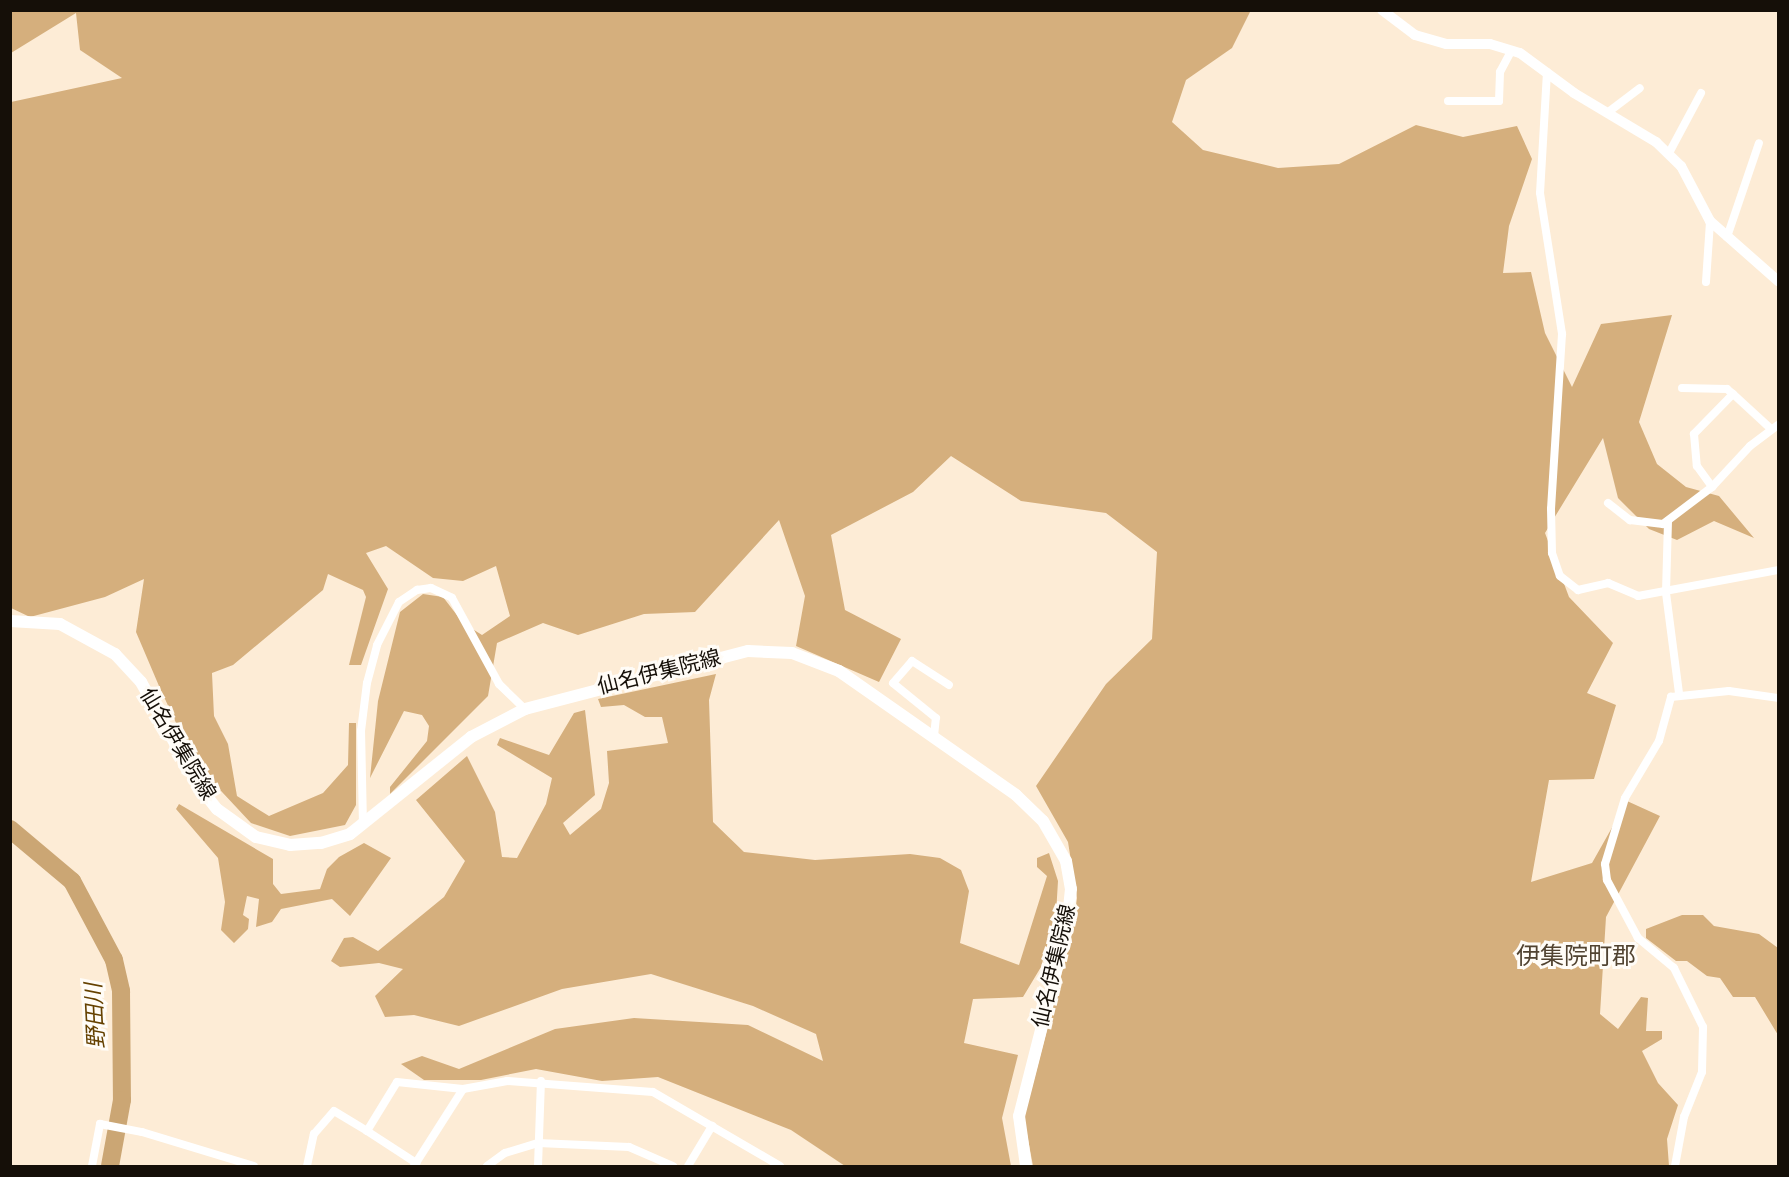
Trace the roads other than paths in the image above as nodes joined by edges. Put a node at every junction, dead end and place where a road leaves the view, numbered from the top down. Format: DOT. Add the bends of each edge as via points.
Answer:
graph roads {
  1 [pos="1382,10"];
  2 [pos="1511,51"];
  3 [pos="1547,72"];
  4 [pos="1640,88"];
  5 [pos="1701,93"];
  6 [pos="1448,101"];
  7 [pos="1606,114"];
  8 [pos="1759,142"];
  9 [pos="1669,153"];
  10 [pos="1710,221"];
  11 [pos="1727,237"];
  12 [pos="1779,281"];
  13 [pos="1706,282"];
  14 [pos="1683,388"];
  15 [pos="1733,394"];
  16 [pos="1774,426"];
  17 [pos="1712,487"];
  18 [pos="1608,503"];
  19 [pos="1668,521"];
  20 [pos="1779,570"];
  21 [pos="1666,593"];
  22 [pos="10,621"];
  23 [pos="949,685"];
  24 [pos="1679,693"];
  25 [pos="1779,698"];
  26 [pos="525,709"];
  27 [pos="934,736"];
  28 [pos="363,826"];
  29 [pos="541,1081"];
  30 [pos="463,1089"];
  31 [pos="712,1126"];
  32 [pos="367,1131"];
  33 [pos="538,1143"];
  34 [pos="415,1165"];
  35 [pos="92,1167"];
  36 [pos="254,1167"];
  37 [pos="307,1167"];
  38 [pos="487,1167"];
  39 [pos="538,1167"];
  40 [pos="673,1167"];
  41 [pos="687,1167"];
  42 [pos="780,1167"];
  43 [pos="1026,1167"];
  44 [pos="1675,1167"];
  1 -- 2 [label="street" via="1415,35 1446,44 1490,44"];
  2 -- 3 [label="street"];
  2 -- 6 [label="street" via="1500,72 1498,101"];
  3 -- 7 [label="street"];
  3 -- 21 [label="street" via="1540,193 1562,334 1552,553 1560,576 1578,590 1608,583 1638,596"];
  4 -- 7 [label="street"];
  5 -- 9 [label="street"];
  7 -- 9 [label="street"];
  8 -- 11 [label="street"];
  9 -- 10 [label="street"];
  10 -- 11 [label="street"];
  10 -- 13 [label="street"];
  11 -- 12 [label="street"];
  14 -- 15 [label="street" via="1727,388"];
  15 -- 16 [label="street"];
  15 -- 17 [label="street" via="1694,434 1697,466"];
  16 -- 17 [label="street"];
  17 -- 19 [label="street"];
  18 -- 19 [label="street" via="1630,520 1648,526"];
  19 -- 21 [label="street"];
  20 -- 21 [label="street"];
  21 -- 24 [label="street"];
  22 -- 28 [label="main road, 仙名伊集院線" via="60,624 115,654 141,682 198,785 217,809 246,832 278,843 305,845 336,839"];
  23 -- 27 [label="street" via="912,662 893,683 936,718"];
  24 -- 25 [label="street" via="1729,691"];
  24 -- 44 [label="street" via="1671,697 1659,741 1625,798 1605,864 1607,880 1638,938 1674,968 1703,1027 1702,1072 1683,1116"];
  26 -- 27 [label="main road, 仙名伊集院線" via="721,656 776,650 839,671"];
  26 -- 28 [label="main road, 仙名伊集院線" via="471,737"];
  26 -- 28 [label="street" via="499,684 452,598 431,588 417,590 399,603 377,645 367,683 361,731"];
  27 -- 43 [label="main road, 仙名伊集院線" via="1030,807 1053,834 1069,874 1067,928 1019,1116"];
  29 -- 30 [label="street"];
  29 -- 31 [label="street" via="653,1092"];
  29 -- 33 [label="street"];
  30 -- 32 [label="street" via="397,1082"];
  30 -- 34 [label="street"];
  31 -- 41 [label="street"];
  31 -- 42 [label="street"];
  32 -- 34 [label="street"];
  32 -- 37 [label="street" via="334,1111 314,1134"];
  33 -- 38 [label="street" via="505,1153"];
  33 -- 39 [label="street"];
  33 -- 40 [label="street" via="629,1147"];
  35 -- 36 [label="street" via="100,1124 130,1129"];
}
